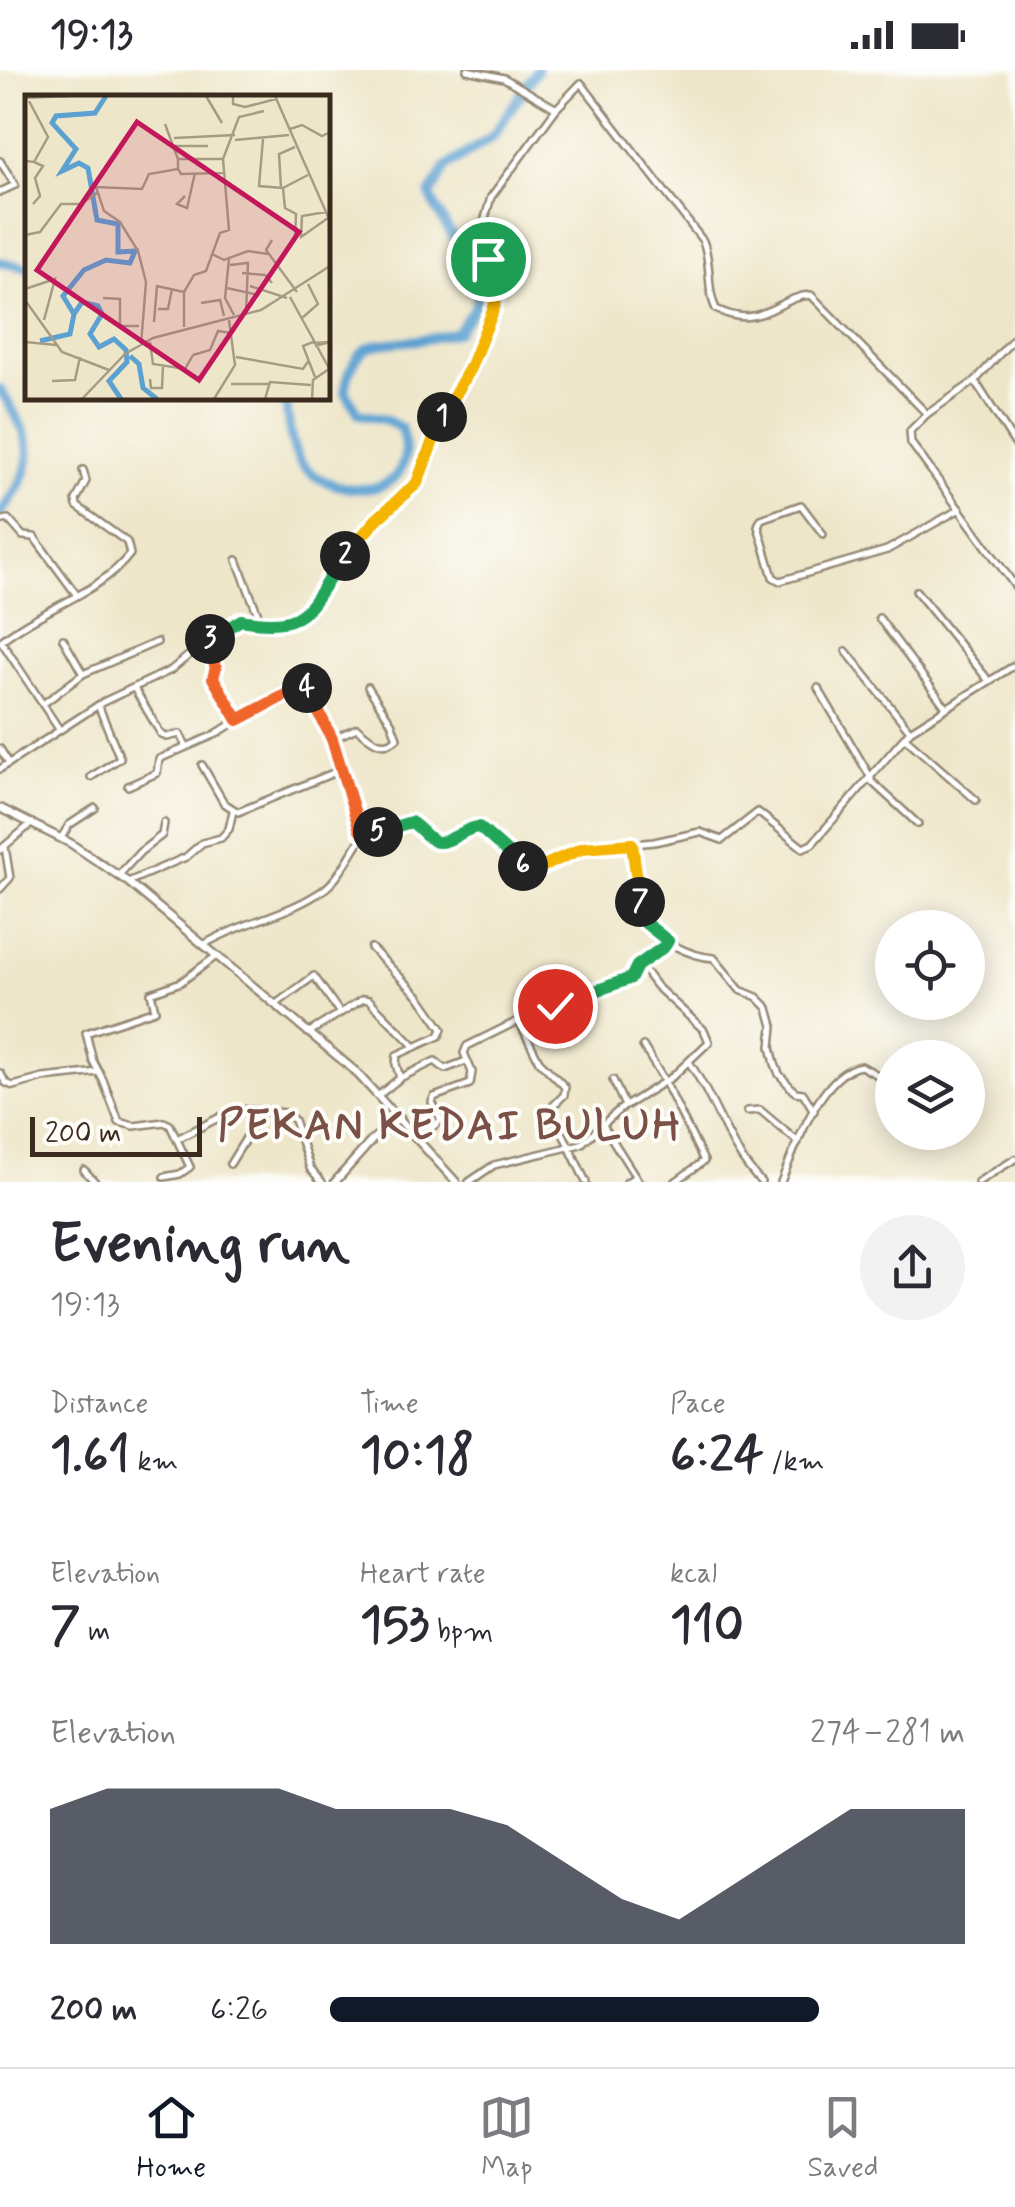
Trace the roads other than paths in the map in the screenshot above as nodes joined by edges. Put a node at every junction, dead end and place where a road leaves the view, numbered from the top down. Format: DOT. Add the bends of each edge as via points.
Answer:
graph roads {
  1 [pos="467,70"];
  2 [pos="556,109"];
  3 [pos="0,161"];
  4 [pos="0,192"];
  5 [pos="1015,337"];
  6 [pos="975,381"];
  7 [pos="927,414"];
  8 [pos="1015,444"];
  9 [pos="83,470"];
  10 [pos="960,509"];
  11 [pos="0,521"];
  12 [pos="823,534"];
  13 [pos="238,560"];
  14 [pos="1015,586"];
  15 [pos="916,591"];
  16 [pos="76,594"];
  17 [pos="878,618"];
  18 [pos="262,625"];
  19 [pos="64,639"];
  20 [pos="157,642"];
  21 [pos="205,642"];
  22 [pos="846,651"];
  23 [pos="1015,665"];
  24 [pos="83,674"];
  25 [pos="988,681"];
  26 [pos="368,686"];
  27 [pos="134,688"];
  28 [pos="818,688"];
  29 [pos="43,704"];
  30 [pos="98,706"];
  31 [pos="945,706"];
  32 [pos="238,720"];
  33 [pos="60,729"];
  34 [pos="907,734"];
  35 [pos="332,739"];
  36 [pos="186,746"];
  37 [pos="0,749"];
  38 [pos="8,763"];
  39 [pos="202,766"];
  40 [pos="0,769"];
  41 [pos="342,769"];
  42 [pos="91,777"];
  43 [pos="870,778"];
  44 [pos="128,786"];
  45 [pos="976,800"];
  46 [pos="0,808"];
  47 [pos="94,808"];
  48 [pos="233,811"];
  49 [pos="32,823"];
  50 [pos="164,823"];
  51 [pos="918,824"];
  52 [pos="364,834"];
  53 [pos="61,838"];
  54 [pos="632,844"];
  55 [pos="2,848"];
  56 [pos="118,876"];
  57 [pos="128,882"];
  58 [pos="0,889"];
  59 [pos="668,941"];
  60 [pos="202,946"];
  61 [pos="370,948"];
  62 [pos="215,957"];
  63 [pos="640,963"];
  64 [pos="274,1006"];
  65 [pos="340,1013"];
  66 [pos="519,1022"];
  67 [pos="308,1033"];
  68 [pos="414,1046"];
  69 [pos="643,1046"];
  70 [pos="467,1060"];
  71 [pos="689,1062"];
  72 [pos="0,1072"];
  73 [pos="99,1072"];
  74 [pos="875,1074"];
  75 [pos="400,1078"];
  76 [pos="613,1080"];
  77 [pos="666,1082"];
  78 [pos="379,1095"];
  79 [pos="625,1106"];
  80 [pos="747,1110"];
  81 [pos="814,1111"];
  82 [pos="254,1113"];
  83 [pos="400,1118"];
  84 [pos="603,1125"];
  85 [pos="178,1139"];
  86 [pos="418,1140"];
  87 [pos="798,1142"];
  88 [pos="569,1149"];
  89 [pos="1015,1159"];
  90 [pos="230,1164"];
  91 [pos="84,1170"];
  92 [pos="164,1177"];
  93 [pos="637,1179"];
  94 [pos="96,1182"];
  95 [pos="322,1182"];
  96 [pos="335,1182"];
  97 [pos="456,1182"];
  98 [pos="469,1182"];
  99 [pos="586,1182"];
  100 [pos="626,1182"];
  101 [pos="675,1182"];
  102 [pos="761,1182"];
  103 [pos="781,1182"];
  104 [pos="978,1182"];
  1 -- 2 [label="street" via="514,83"];
  2 -- 7 [label="street" via="581,83 589,92 703,241 716,309 766,314 811,295"];
  2 -- 18 [label="street" via="488,205 479,240 496,285 494,308 417,483 366,530 295,622"];
  3 -- 4 [label="street" via="14,185"];
  5 -- 6 [label="street"];
  6 -- 7 [label="street"];
  6 -- 8 [label="street"];
  7 -- 10 [label="street" via="909,440"];
  9 -- 16 [label="street" via="77,506 128,542 131,552 119,568"];
  10 -- 12 [label="street" via="887,550 772,577 760,519 801,505"];
  10 -- 14 [label="street"];
  11 -- 16 [label="street" via="8,519 23,536 37,539"];
  13 -- 18 [label="street"];
  15 -- 25 [label="street"];
  16 -- 29 [label="street" via="1,640"];
  17 -- 31 [label="street"];
  18 -- 21 [label="street" via="241,620"];
  19 -- 24 [label="street"];
  20 -- 24 [label="street"];
  21 -- 27 [label="street" via="171,670"];
  21 -- 32 [label="street" via="216,667 213,678"];
  22 -- 34 [label="street"];
  23 -- 25 [label="street"];
  24 -- 29 [label="street"];
  25 -- 31 [label="street"];
  26 -- 35 [label="street" via="397,738 380,744 358,728"];
  27 -- 30 [label="street"];
  27 -- 36 [label="street" via="161,734 180,734"];
  28 -- 43 [label="street"];
  29 -- 33 [label="street"];
  30 -- 33 [label="street"];
  30 -- 42 [label="street" via="120,760"];
  31 -- 34 [label="street"];
  32 -- 35 [label="street" via="304,686"];
  32 -- 36 [label="street"];
  33 -- 38 [label="street"];
  34 -- 43 [label="street"];
  34 -- 45 [label="street"];
  35 -- 41 [label="street"];
  36 -- 44 [label="street" via="160,759 156,773"];
  37 -- 38 [label="street"];
  38 -- 40 [label="street"];
  39 -- 48 [label="street"];
  41 -- 48 [label="street"];
  41 -- 52 [label="street"];
  43 -- 51 [label="street"];
  43 -- 54 [label="street" via="807,847 798,847 758,812 722,840 700,832"];
  46 -- 49 [label="main road"];
  47 -- 53 [label="street"];
  48 -- 57 [label="street" via="221,838"];
  49 -- 53 [label="main road"];
  49 -- 55 [label="street"];
  50 -- 56 [label="street" via="162,835"];
  52 -- 54 [label="street" via="411,822 441,842 479,827 530,870 583,848"];
  52 -- 60 [label="street" via="324,889"];
  53 -- 56 [label="main road"];
  54 -- 59 [label="street" via="642,918"];
  55 -- 58 [label="street" via="10,878"];
  56 -- 57 [label="main road"];
  57 -- 60 [label="main road"];
  59 -- 63 [label="street"];
  59 -- 81 [label="street" via="714,958 740,990 765,1004 779,1074 804,1093"];
  60 -- 62 [label="main road"];
  61 -- 68 [label="street" via="442,1029"];
  62 -- 64 [label="main road"];
  62 -- 73 [label="street" via="181,982 151,992 154,1010 86,1033"];
  63 -- 66 [label="street" via="631,978"];
  63 -- 71 [label="street" via="710,1038"];
  64 -- 65 [label="street" via="314,976"];
  64 -- 67 [label="main road"];
  65 -- 67 [label="street"];
  65 -- 68 [label="street" via="369,1000"];
  66 -- 70 [label="street" via="467,1046"];
  66 -- 88 [label="street" via="539,1061 565,1087 553,1110"];
  67 -- 78 [label="main road"];
  68 -- 75 [label="street" via="395,1058"];
  69 -- 77 [label="street"];
  70 -- 75 [label="street" via="445,1069 435,1061"];
  70 -- 86 [label="street" via="470,1084 434,1097 442,1120"];
  71 -- 77 [label="street"];
  71 -- 102 [label="street" via="737,1152"];
  72 -- 73 [label="street" via="12,1086"];
  73 -- 85 [label="street" via="121,1124 164,1122"];
  74 -- 81 [label="street" via="848,1068"];
  75 -- 78 [label="street"];
  76 -- 79 [label="street"];
  77 -- 79 [label="street"];
  77 -- 101 [label="street" via="704,1162"];
  78 -- 83 [label="main road"];
  79 -- 84 [label="street"];
  80 -- 87 [label="street" via="760,1110"];
  81 -- 87 [label="street"];
  82 -- 85 [label="street" via="236,1109"];
  82 -- 90 [label="street"];
  82 -- 95 [label="street" via="293,1116 310,1168"];
  83 -- 86 [label="main road"];
  83 -- 96 [label="main road"];
  84 -- 88 [label="street"];
  84 -- 93 [label="street"];
  85 -- 92 [label="street" via="190,1167"];
  86 -- 97 [label="main road"];
  87 -- 103 [label="street"];
  88 -- 98 [label="street" via="504,1162"];
  88 -- 99 [label="street"];
  89 -- 104 [label="street"];
  91 -- 94 [label="street"];
  93 -- 100 [label="street"];
}
